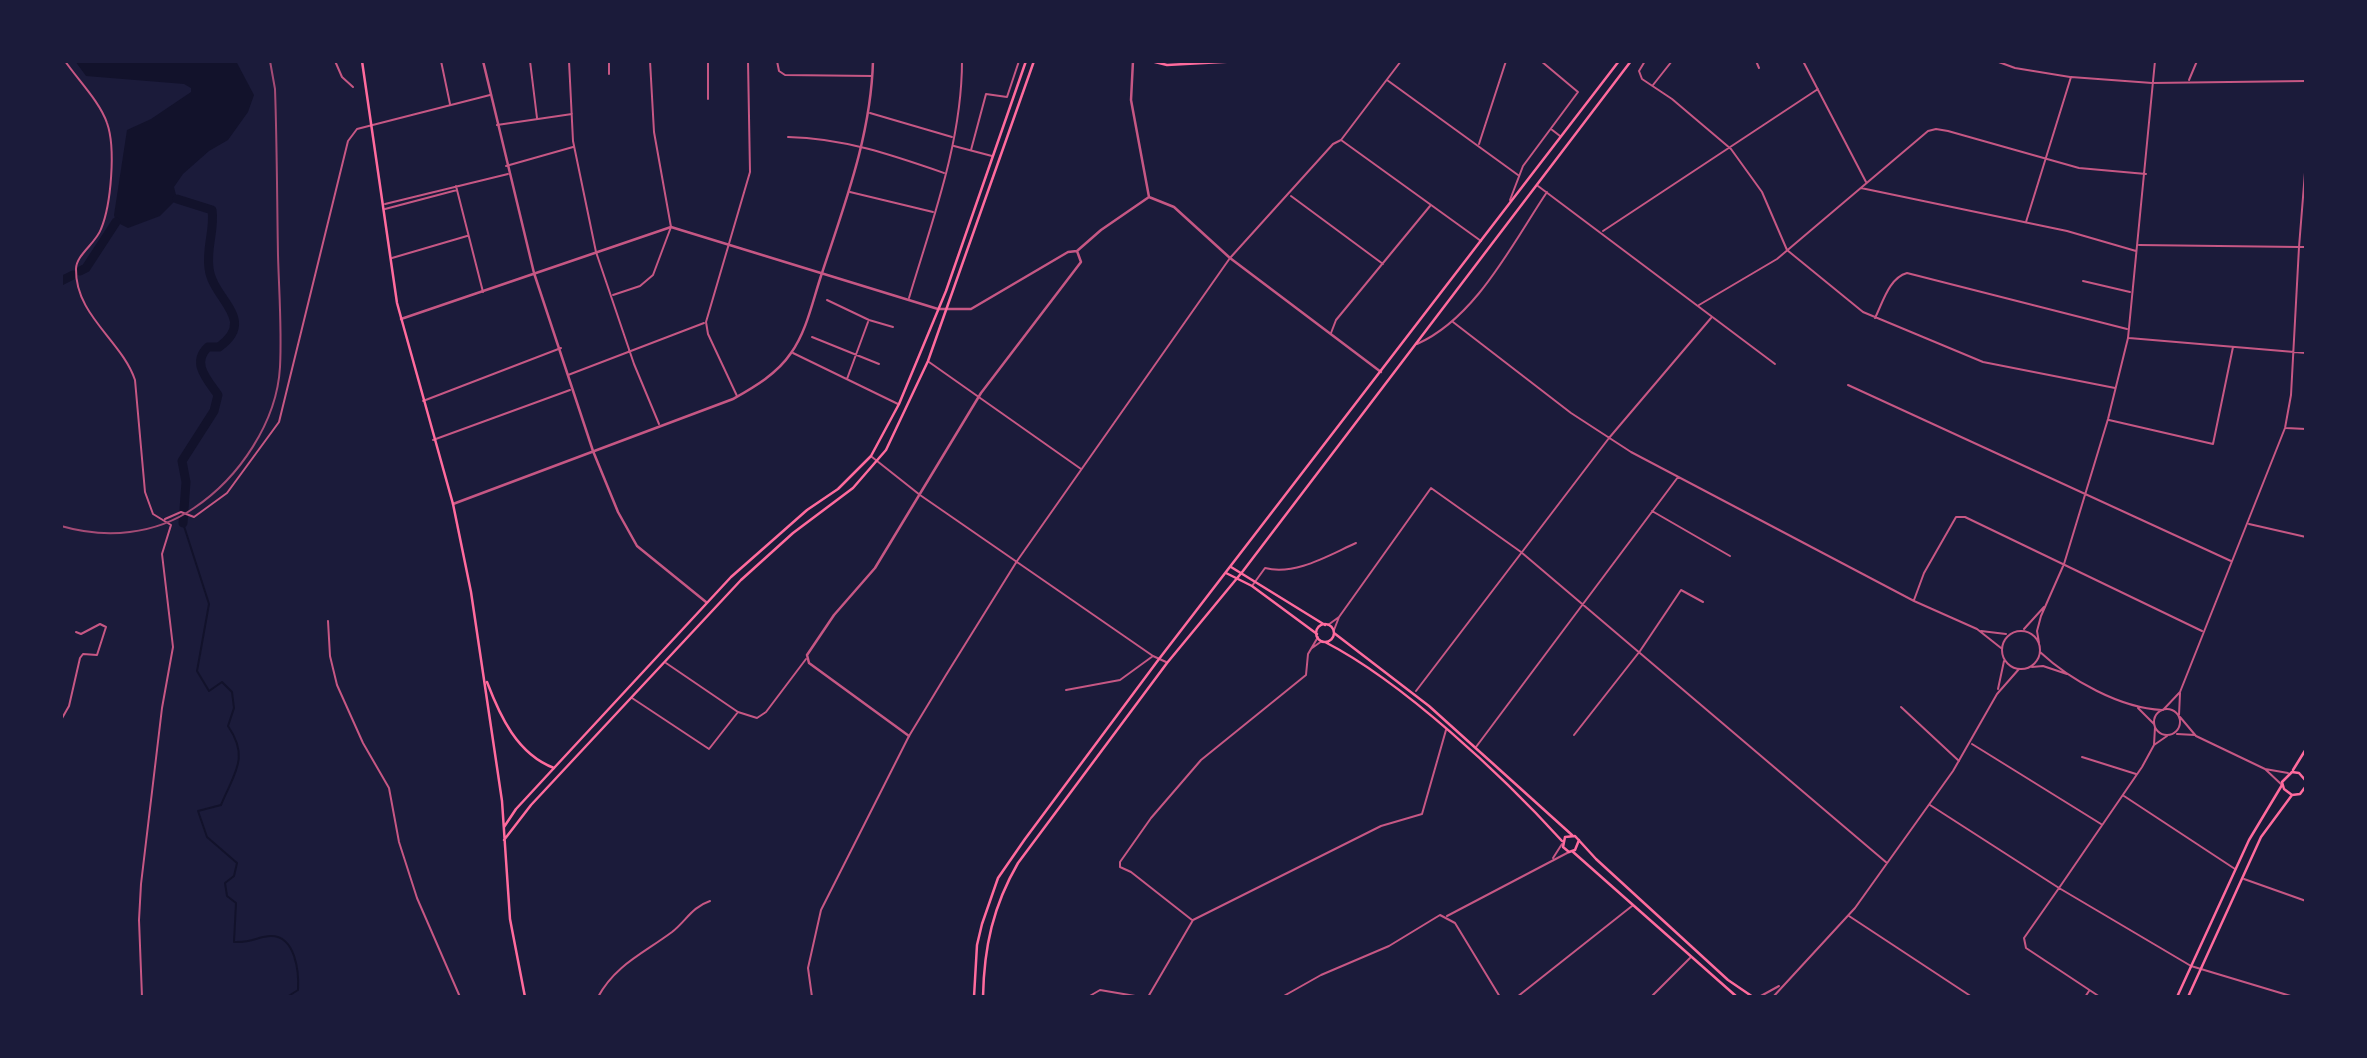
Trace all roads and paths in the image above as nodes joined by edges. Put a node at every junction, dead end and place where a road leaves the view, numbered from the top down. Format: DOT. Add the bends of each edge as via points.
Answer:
graph roads {
  1 [pos="65,61"];
  2 [pos="335,61"];
  3 [pos="362,61"];
  4 [pos="441,61"];
  5 [pos="483,61"];
  6 [pos="530,61"];
  7 [pos="569,61"];
  8 [pos="609,61"];
  9 [pos="650,61"];
  10 [pos="708,61"];
  11 [pos="748,61"];
  12 [pos="777,61"];
  13 [pos="873,61"];
  14 [pos="962,61"];
  15 [pos="1019,61"];
  16 [pos="1026,61"];
  17 [pos="1034,61"];
  18 [pos="1133,61"];
  19 [pos="1151,61"];
  20 [pos="1241,61"];
  21 [pos="1401,61"];
  22 [pos="1506,61"];
  23 [pos="1541,61"];
  24 [pos="1619,61"];
  25 [pos="1631,61"];
  26 [pos="1645,61"];
  27 [pos="1672,61"];
  28 [pos="1756,61"];
  29 [pos="1803,61"];
  30 [pos="1996,61"];
  31 [pos="2155,61"];
  32 [pos="2197,61"];
  33 [pos="2268,61"];
  34 [pos="2279,61"];
  35 [pos="1759,68"];
  36 [pos="608,74"];
  37 [pos="873,76"];
  38 [pos="2071,78"];
  39 [pos="1387,80"];
  40 [pos="2306,81"];
  41 [pos="2188,82"];
  42 [pos="2152,83"];
  43 [pos="1652,86"];
  44 [pos="353,87"];
  45 [pos="1818,89"];
  46 [pos="490,95"];
  47 [pos="708,99"];
  48 [pos="451,105"];
  49 [pos="870,113"];
  50 [pos="573,114"];
  51 [pos="537,120"];
  52 [pos="372,125"];
  53 [pos="497,125"];
  54 [pos="1551,129"];
  55 [pos="788,137"];
  56 [pos="953,137"];
  57 [pos="1561,137"];
  58 [pos="1341,141"];
  59 [pos="953,145"];
  60 [pos="1479,145"];
  61 [pos="862,146"];
  62 [pos="574,147"];
  63 [pos="1731,149"];
  64 [pos="971,150"];
  65 [pos="993,156"];
  66 [pos="2043,160"];
  67 [pos="2306,160"];
  68 [pos="506,166"];
  69 [pos="945,173"];
  70 [pos="508,174"];
  71 [pos="2146,174"];
  72 [pos="1518,175"];
  73 [pos="1866,183"];
  74 [pos="456,184"];
  75 [pos="1536,184"];
  76 [pos="1860,188"];
  77 [pos="457,190"];
  78 [pos="849,191"];
  79 [pos="1547,192"];
  80 [pos="1290,195"];
  81 [pos="1149,197"];
  82 [pos="383,204"];
  83 [pos="1511,204"];
  84 [pos="1431,205"];
  85 [pos="384,209"];
  86 [pos="934,212"];
  87 [pos="2026,222"];
  88 [pos="671,227"];
  89 [pos="1602,232"];
  90 [pos="468,236"];
  91 [pos="1482,241"];
  92 [pos="728,245"];
  93 [pos="2138,245"];
  94 [pos="2299,247"];
  95 [pos="2306,247"];
  96 [pos="1787,250"];
  97 [pos="1077,251"];
  98 [pos="2137,251"];
  99 [pos="596,252"];
  100 [pos="391,258"];
  101 [pos="1230,258"];
  102 [pos="1384,264"];
  103 [pos="534,273"];
  104 [pos="821,274"];
  105 [pos="2084,281"];
  106 [pos="483,292"];
  107 [pos="2132,292"];
  108 [pos="611,296"];
  109 [pos="827,300"];
  110 [pos="909,300"];
  111 [pos="1699,304"];
  112 [pos="938,309"];
  113 [pos="946,311"];
  114 [pos="1711,318"];
  115 [pos="401,319"];
  116 [pos="1875,319"];
  117 [pos="869,320"];
  118 [pos="706,322"];
  119 [pos="1453,323"];
  120 [pos="893,327"];
  121 [pos="2129,330"];
  122 [pos="1331,334"];
  123 [pos="812,337"];
  124 [pos="2128,338"];
  125 [pos="1416,345"];
  126 [pos="2233,347"];
  127 [pos="561,348"];
  128 [pos="629,351"];
  129 [pos="792,353"];
  130 [pos="2306,353"];
  131 [pos="2293,354"];
  132 [pos="856,358"];
  133 [pos="928,361"];
  134 [pos="879,364"];
  135 [pos="1775,364"];
  136 [pos="1381,372"];
  137 [pos="568,376"];
  138 [pos="847,380"];
  139 [pos="1848,384"];
  140 [pos="2115,388"];
  141 [pos="572,389"];
  142 [pos="737,396"];
  143 [pos="979,397"];
  144 [pos="423,401"];
  145 [pos="899,404"];
  146 [pos="2108,419"];
  147 [pos="660,427"];
  148 [pos="2285,428"];
  149 [pos="2306,429"];
  150 [pos="1609,438"];
  151 [pos="433,440"];
  152 [pos="593,451"];
  153 [pos="872,456"];
  154 [pos="878,461"];
  155 [pos="1081,469"];
  156 [pos="1678,476"];
  157 [pos="919,495"];
  158 [pos="2085,495"];
  159 [pos="453,504"];
  160 [pos="1651,510"];
  161 [pos="165,519"];
  162 [pos="2248,524"];
  163 [pos="2306,537"];
  164 [pos="1356,543"];
  165 [pos="1521,552"];
  166 [pos="1730,556"];
  167 [pos="1017,561"];
  168 [pos="2232,561"];
  169 [pos="2064,564"];
  170 [pos="1231,567"];
  171 [pos="1226,573"];
  172 [pos="1240,574"];
  173 [pos="1235,579"];
  174 [pos="1256,580"];
  175 [pos="1252,586"];
  176 [pos="1914,601"];
  177 [pos="706,602"];
  178 [pos="1703,602"];
  179 [pos="1582,603"];
  180 [pos="2047,604"];
  181 [pos="1339,617"];
  182 [pos="328,621"];
  183 [pos="1326,625"];
  184 [pos="1976,629"];
  185 [pos="2020,630"];
  186 [pos="2203,631"];
  187 [pos="76,632"];
  188 [pos="1334,632"];
  189 [pos="2010,634"];
  190 [pos="1317,636"];
  191 [pos="1324,641"];
  192 [pos="2039,643"];
  193 [pos="1311,648"];
  194 [pos="2001,648"];
  195 [pos="1640,651"];
  196 [pos="2040,652"];
  197 [pos="1153,656"];
  198 [pos="806,659"];
  199 [pos="1159,659"];
  200 [pos="2004,660"];
  201 [pos="664,662"];
  202 [pos="1167,663"];
  203 [pos="2029,668"];
  204 [pos="2019,669"];
  205 [pos="484,676"];
  206 [pos="2071,676"];
  207 [pos="1066,690"];
  208 [pos="1416,691"];
  209 [pos="2180,692"];
  210 [pos="1997,694"];
  211 [pos="631,697"];
  212 [pos="1900,707"];
  213 [pos="2137,708"];
  214 [pos="2163,710"];
  215 [pos="738,712"];
  216 [pos="2179,717"];
  217 [pos="61,720"];
  218 [pos="2155,726"];
  219 [pos="1446,730"];
  220 [pos="2174,733"];
  221 [pos="2168,735"];
  222 [pos="909,736"];
  223 [pos="1574,736"];
  224 [pos="2196,736"];
  225 [pos="1971,743"];
  226 [pos="2154,746"];
  227 [pos="1476,748"];
  228 [pos="2306,749"];
  229 [pos="2082,757"];
  230 [pos="1960,762"];
  231 [pos="554,768"];
  232 [pos="2264,769"];
  233 [pos="2290,772"];
  234 [pos="2137,774"];
  235 [pos="2306,781"];
  236 [pos="2282,785"];
  237 [pos="2306,786"];
  238 [pos="2292,795"];
  239 [pos="2123,796"];
  240 [pos="1930,805"];
  241 [pos="2102,825"];
  242 [pos="503,827"];
  243 [pos="1572,835"];
  244 [pos="504,840"];
  245 [pos="1579,840"];
  246 [pos="1562,843"];
  247 [pos="1571,852"];
  248 [pos="1552,859"];
  249 [pos="1887,863"];
  250 [pos="2235,869"];
  251 [pos="2242,878"];
  252 [pos="2059,888"];
  253 [pos="710,901"];
  254 [pos="2306,901"];
  255 [pos="1633,904"];
  256 [pos="1849,915"];
  257 [pos="1446,916"];
  258 [pos="1193,920"];
  259 [pos="1691,957"];
  260 [pos="2191,966"];
  261 [pos="2200,971"];
  262 [pos="1780,986"];
  263 [pos="2089,991"];
  264 [pos="142,997"];
  265 [pos="460,997"];
  266 [pos="525,997"];
  267 [pos="598,997"];
  268 [pos="812,997"];
  269 [pos="974,997"];
  270 [pos="983,997"];
  271 [pos="1088,997"];
  272 [pos="1141,997"];
  273 [pos="1148,997"];
  274 [pos="1282,997"];
  275 [pos="1500,997"];
  276 [pos="1517,997"];
  277 [pos="1651,997"];
  278 [pos="1737,997"];
  279 [pos="1753,997"];
  280 [pos="1759,997"];
  281 [pos="1773,997"];
  282 [pos="1972,997"];
  283 [pos="2085,997"];
  284 [pos="2100,997"];
  285 [pos="2177,997"];
  286 [pos="2188,997"];
  287 [pos="2294,997"];
  1 -- 161 [label="street" via="107,122 110,141 106,218 77,262 77,277 86,306 129,364 135,380 145,492 153,514"];
  2 -- 44 [label="street"];
  3 -- 52 [label="main road"];
  4 -- 48 [label="street"];
  5 -- 46 [label="street"];
  6 -- 51 [label="street"];
  7 -- 50 [label="street"];
  8 -- 36 [label="street"];
  9 -- 88 [label="street" via="654,132"];
  10 -- 47 [label="street"];
  11 -- 92 [label="street" via="750,172"];
  12 -- 37 [label="street" via="785,75"];
  13 -- 37 [label="street"];
  14 -- 56 [label="street" via="962,97"];
  15 -- 64 [label="street" via="1007,97 986,94"];
  16 -- 65 [label="main road"];
  17 -- 113 [label="main road"];
  18 -- 81 [label="street" via="1133,116"];
  19 -- 20 [label="main road" via="1167,65"];
  21 -- 39 [label="street"];
  22 -- 60 [label="street"];
  23 -- 54 [label="street" via="1578,92"];
  24 -- 57 [label="main road"];
  25 -- 75 [label="main road"];
  26 -- 43 [label="street" via="1638,75"];
  27 -- 43 [label="street"];
  28 -- 35 [label="street"];
  29 -- 45 [label="street"];
  30 -- 38 [label="street"];
  31 -- 42 [label="street"];
  32 -- 41 [label="street"];
  33 -- 34 [label="street"];
  37 -- 49 [label="street"];
  38 -- 42 [label="street"];
  38 -- 66 [label="street"];
  39 -- 58 [label="street"];
  39 -- 60 [label="street"];
  40 -- 41 [label="street"];
  41 -- 42 [label="street"];
  42 -- 71 [label="street"];
  43 -- 63 [label="street"];
  45 -- 63 [label="street"];
  45 -- 73 [label="street"];
  46 -- 48 [label="street"];
  46 -- 53 [label="street"];
  48 -- 52 [label="street"];
  49 -- 56 [label="street"];
  49 -- 61 [label="street"];
  50 -- 51 [label="street"];
  50 -- 62 [label="street"];
  51 -- 53 [label="street"];
  52 -- 82 [label="main road"];
  52 -- 161 [label="street" via="357,129 348,141 279,422 227,493 194,517 181,512"];
  53 -- 68 [label="street"];
  54 -- 57 [label="street"];
  54 -- 72 [label="street"];
  55 -- 61 [label="street"];
  56 -- 59 [label="street"];
  57 -- 83 [label="main road"];
  58 -- 80 [label="street" via="1333,144"];
  58 -- 84 [label="street"];
  59 -- 64 [label="street"];
  59 -- 69 [label="street"];
  60 -- 72 [label="street"];
  61 -- 69 [label="street"];
  61 -- 78 [label="street"];
  62 -- 68 [label="street"];
  62 -- 99 [label="street"];
  63 -- 89 [label="street"];
  63 -- 96 [label="street" via="1762,192"];
  64 -- 65 [label="street"];
  65 -- 112 [label="main road"];
  66 -- 71 [label="street"];
  66 -- 73 [label="street" via="1936,129 1916,139"];
  66 -- 87 [label="street"];
  67 -- 94 [label="street"];
  68 -- 70 [label="street"];
  69 -- 86 [label="street"];
  70 -- 74 [label="street"];
  70 -- 103 [label="street"];
  71 -- 93 [label="street"];
  72 -- 83 [label="street" via="1510,192"];
  73 -- 76 [label="street"];
  74 -- 77 [label="street"];
  74 -- 82 [label="street"];
  75 -- 79 [label="street"];
  75 -- 125 [label="main road"];
  76 -- 87 [label="street"];
  76 -- 96 [label="street"];
  77 -- 85 [label="street"];
  77 -- 90 [label="street"];
  78 -- 86 [label="street"];
  78 -- 104 [label="street"];
  79 -- 89 [label="street"];
  79 -- 119 [label="street"];
  80 -- 101 [label="street"];
  80 -- 102 [label="street"];
  81 -- 97 [label="street"];
  81 -- 101 [label="street" via="1174,207"];
  82 -- 85 [label="main road"];
  83 -- 91 [label="main road"];
  84 -- 91 [label="street"];
  84 -- 102 [label="street"];
  85 -- 100 [label="main road"];
  86 -- 110 [label="street"];
  87 -- 98 [label="street"];
  88 -- 92 [label="street"];
  88 -- 99 [label="street"];
  88 -- 108 [label="street" via="653,275 639,286"];
  89 -- 111 [label="street"];
  90 -- 100 [label="street"];
  90 -- 106 [label="street"];
  91 -- 136 [label="main road"];
  92 -- 104 [label="street"];
  92 -- 118 [label="street"];
  93 -- 94 [label="street"];
  93 -- 98 [label="street"];
  94 -- 95 [label="street"];
  94 -- 131 [label="street"];
  96 -- 111 [label="street"];
  96 -- 116 [label="street"];
  97 -- 113 [label="street" via="971,309"];
  97 -- 143 [label="street" via="1081,262"];
  98 -- 107 [label="street"];
  99 -- 103 [label="street"];
  99 -- 108 [label="street"];
  100 -- 115 [label="main road"];
  101 -- 122 [label="street"];
  101 -- 155 [label="street"];
  102 -- 122 [label="street" via="1336,320"];
  103 -- 106 [label="street"];
  103 -- 127 [label="street"];
  104 -- 110 [label="street"];
  104 -- 129 [label="street"];
  105 -- 107 [label="street"];
  106 -- 115 [label="street"];
  107 -- 121 [label="street"];
  108 -- 128 [label="street"];
  109 -- 117 [label="street"];
  110 -- 112 [label="street"];
  111 -- 114 [label="street"];
  112 -- 113 [label="street"];
  112 -- 145 [label="main road"];
  113 -- 133 [label="main road"];
  114 -- 135 [label="street"];
  114 -- 150 [label="street"];
  115 -- 144 [label="main road"];
  116 -- 121 [label="street" via="1892,282 1907,273"];
  116 -- 140 [label="street" via="1983,362"];
  117 -- 120 [label="street"];
  117 -- 132 [label="street"];
  118 -- 128 [label="street"];
  118 -- 142 [label="street"];
  119 -- 125 [label="street"];
  119 -- 150 [label="street"];
  121 -- 124 [label="street"];
  122 -- 136 [label="street"];
  123 -- 132 [label="street"];
  124 -- 126 [label="street"];
  124 -- 140 [label="street"];
  125 -- 172 [label="main road"];
  126 -- 131 [label="street"];
  126 -- 146 [label="street" via="2213,444"];
  127 -- 137 [label="street"];
  127 -- 144 [label="street"];
  128 -- 137 [label="street"];
  128 -- 147 [label="street"];
  129 -- 138 [label="street"];
  129 -- 142 [label="street" via="759,384"];
  130 -- 131 [label="street"];
  131 -- 148 [label="street"];
  132 -- 134 [label="street"];
  132 -- 138 [label="street"];
  133 -- 143 [label="street"];
  133 -- 154 [label="main road"];
  136 -- 170 [label="main road"];
  137 -- 141 [label="street"];
  138 -- 145 [label="street"];
  139 -- 158 [label="street"];
  140 -- 146 [label="street"];
  141 -- 151 [label="street"];
  141 -- 152 [label="street"];
  142 -- 147 [label="street"];
  143 -- 155 [label="street"];
  143 -- 157 [label="street"];
  144 -- 151 [label="main road"];
  145 -- 153 [label="main road"];
  146 -- 158 [label="street"];
  147 -- 152 [label="street"];
  148 -- 149 [label="street"];
  148 -- 162 [label="street"];
  150 -- 156 [label="street"];
  150 -- 165 [label="street"];
  151 -- 159 [label="main road"];
  152 -- 159 [label="street"];
  152 -- 177 [label="street" via="637,546"];
  153 -- 154 [label="street"];
  153 -- 177 [label="main road" via="838,489 772,539"];
  154 -- 157 [label="street"];
  154 -- 201 [label="main road" via="853,488 741,580"];
  155 -- 167 [label="street"];
  156 -- 160 [label="street"];
  156 -- 176 [label="street"];
  157 -- 167 [label="street"];
  157 -- 198 [label="street" via="875,568 834,615"];
  158 -- 168 [label="street"];
  158 -- 169 [label="street"];
  159 -- 205 [label="main road"];
  160 -- 166 [label="street"];
  160 -- 179 [label="street"];
  161 -- 264 [label="street" via="172,525 162,554 173,647 141,884"];
  162 -- 163 [label="street"];
  162 -- 168 [label="street"];
  164 -- 174 [label="street" via="1307,565 1265,568"];
  165 -- 179 [label="street"];
  165 -- 181 [label="street" via="1431,488"];
  165 -- 208 [label="street"];
  167 -- 197 [label="street"];
  167 -- 222 [label="street"];
  168 -- 186 [label="street"];
  169 -- 176 [label="street" via="1965,517 1956,517 1924,573"];
  169 -- 180 [label="street"];
  169 -- 186 [label="street"];
  170 -- 171 [label="main road"];
  170 -- 172 [label="main road"];
  171 -- 173 [label="main road"];
  171 -- 199 [label="main road"];
  172 -- 173 [label="main road"];
  172 -- 174 [label="main road"];
  173 -- 175 [label="main road"];
  173 -- 202 [label="main road"];
  174 -- 175 [label="street"];
  174 -- 183 [label="main road"];
  175 -- 190 [label="main road"];
  176 -- 184 [label="street"];
  177 -- 231 [label="main road"];
  178 -- 195 [label="street" via="1681,590"];
  179 -- 195 [label="street"];
  179 -- 227 [label="street"];
  180 -- 185 [label="street"];
  180 -- 192 [label="street" via="2037,631"];
  181 -- 183 [label="street"];
  181 -- 188 [label="street"];
  182 -- 265 [label="street" via="337,684 389,788 417,898"];
  183 -- 188 [label="main road"];
  183 -- 190 [label="main road" via="1318,629"];
  184 -- 189 [label="street"];
  184 -- 194 [label="street"];
  185 -- 189 [label="street"];
  185 -- 192 [label="street" via="2031,633"];
  186 -- 209 [label="street"];
  187 -- 217 [label="street" via="100,624 106,627 100,652 83,654 80,659"];
  188 -- 191 [label="main road" via="1331,640"];
  188 -- 227 [label="main road"];
  189 -- 194 [label="street"];
  190 -- 191 [label="main road"];
  190 -- 193 [label="street"];
  191 -- 193 [label="street"];
  191 -- 219 [label="main road"];
  192 -- 196 [label="street"];
  193 -- 258 [label="street" via="1306,675 1201,760 1120,862 1120,867"];
  194 -- 200 [label="street"];
  195 -- 223 [label="street"];
  195 -- 249 [label="street"];
  196 -- 203 [label="street"];
  196 -- 206 [label="street"];
  197 -- 199 [label="street"];
  197 -- 207 [label="street" via="1121,680"];
  198 -- 215 [label="street" via="762,716"];
  198 -- 222 [label="street"];
  199 -- 202 [label="street"];
  199 -- 269 [label="main road" via="998,878 977,945"];
  200 -- 204 [label="street"];
  200 -- 210 [label="street"];
  201 -- 211 [label="main road"];
  201 -- 215 [label="street"];
  202 -- 270 [label="main road" via="1005,886 985,949"];
  203 -- 204 [label="street"];
  203 -- 206 [label="street" via="2043,666"];
  204 -- 210 [label="street"];
  205 -- 231 [label="main road" via="502,720 515,738"];
  205 -- 242 [label="main road"];
  206 -- 213 [label="street"];
  209 -- 214 [label="street"];
  209 -- 216 [label="street"];
  210 -- 225 [label="street"];
  211 -- 215 [label="street" via="709,749"];
  211 -- 244 [label="main road"];
  212 -- 230 [label="street"];
  213 -- 214 [label="street"];
  213 -- 218 [label="street"];
  214 -- 216 [label="street" via="2173,710"];
  214 -- 218 [label="street" via="2157,714"];
  216 -- 220 [label="street"];
  216 -- 224 [label="street"];
  218 -- 221 [label="street"];
  218 -- 226 [label="street"];
  219 -- 246 [label="main road"];
  219 -- 258 [label="street" via="1422,814 1381,826"];
  220 -- 221 [label="street"];
  220 -- 224 [label="street"];
  221 -- 226 [label="street"];
  222 -- 268 [label="street" via="821,910 808,968"];
  224 -- 232 [label="street"];
  225 -- 230 [label="street"];
  225 -- 241 [label="street"];
  226 -- 234 [label="street"];
  227 -- 243 [label="main road"];
  228 -- 233 [label="main road"];
  229 -- 234 [label="street"];
  230 -- 240 [label="street"];
  231 -- 242 [label="main road"];
  232 -- 233 [label="street"];
  232 -- 236 [label="street"];
  233 -- 235 [label="main road" via="2299,772"];
  233 -- 236 [label="main road"];
  234 -- 239 [label="street"];
  236 -- 238 [label="main road"];
  236 -- 250 [label="main road"];
  237 -- 238 [label="main road"];
  238 -- 251 [label="main road" via="2261,837"];
  239 -- 241 [label="street"];
  239 -- 250 [label="street"];
  240 -- 249 [label="street"];
  240 -- 252 [label="street"];
  241 -- 252 [label="street"];
  242 -- 244 [label="main road"];
  243 -- 245 [label="main road"];
  243 -- 246 [label="main road"];
  244 -- 266 [label="main road" via="510,919"];
  245 -- 247 [label="main road"];
  245 -- 279 [label="main road" via="1728,980"];
  246 -- 247 [label="main road"];
  246 -- 248 [label="street"];
  247 -- 248 [label="street"];
  247 -- 255 [label="main road"];
  248 -- 257 [label="street"];
  249 -- 256 [label="street"];
  250 -- 260 [label="main road"];
  251 -- 254 [label="street"];
  251 -- 261 [label="main road"];
  252 -- 260 [label="street"];
  252 -- 263 [label="street" via="2024,944"];
  253 -- 267 [label="street" via="696,906 674,930 622,965"];
  255 -- 259 [label="main road"];
  255 -- 276 [label="street"];
  256 -- 262 [label="street"];
  256 -- 282 [label="street"];
  257 -- 274 [label="street" via="1436,917 1389,946"];
  257 -- 275 [label="street" via="1455,923"];
  258 -- 273 [label="street"];
  259 -- 277 [label="street"];
  259 -- 278 [label="main road"];
  260 -- 261 [label="street"];
  260 -- 285 [label="main road"];
  261 -- 286 [label="main road"];
  261 -- 287 [label="street"];
  262 -- 280 [label="street"];
  262 -- 281 [label="street"];
  263 -- 283 [label="street"];
  263 -- 284 [label="street"];
  271 -- 272 [label="street" via="1100,990"];
}
